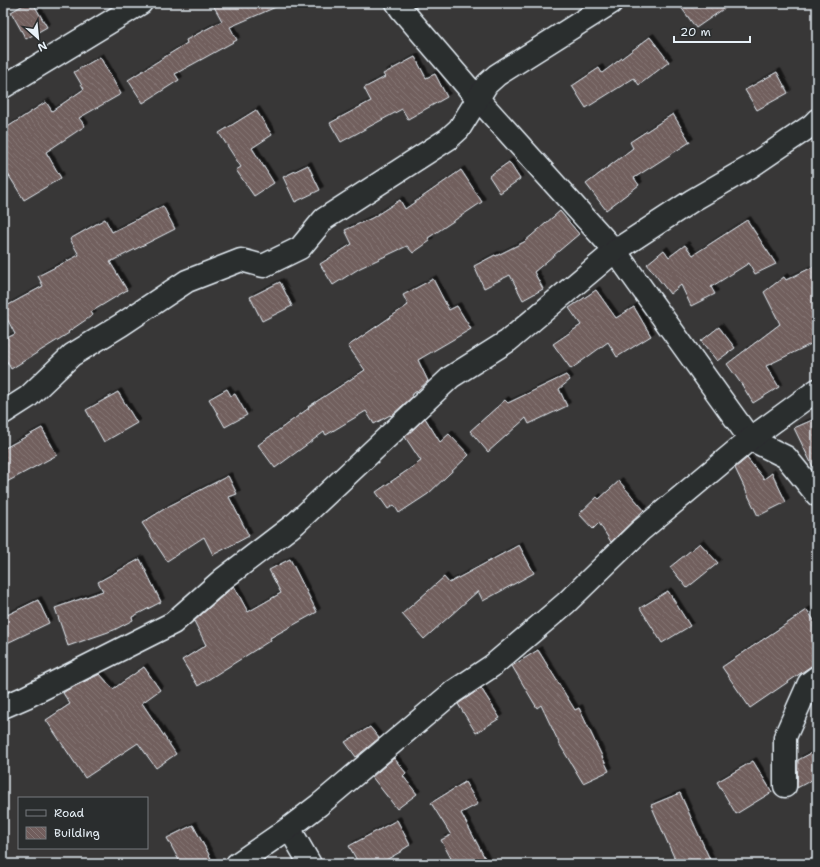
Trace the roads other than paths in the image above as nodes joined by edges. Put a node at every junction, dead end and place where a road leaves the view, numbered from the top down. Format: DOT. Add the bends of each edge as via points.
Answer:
graph roads {
  1 [pos="141,3"];
  2 [pos="397,3"];
  3 [pos="611,3"];
  4 [pos="3,87"];
  5 [pos="478,99"];
  6 [pos="817,120"];
  7 [pos="615,250"];
  8 [pos="817,390"];
  9 [pos="3,413"];
  10 [pos="750,439"];
  11 [pos="817,495"];
  12 [pos="817,677"];
  13 [pos="3,706"];
  14 [pos="785,786"];
  15 [pos="289,828"];
  16 [pos="237,864"];
  17 [pos="310,864"];
  1 -- 4 [label="street"];
  2 -- 5 [label="street"];
  3 -- 5 [label="street" via="497,75 487,84"];
  5 -- 7 [label="street"];
  5 -- 9 [label="street" via="459,129 448,140 324,219 300,248 263,266 241,260 187,281 72,355 28,397"];
  6 -- 7 [label="street" via="750,168 693,200"];
  7 -- 10 [label="street"];
  7 -- 13 [label="street" via="508,341 451,377 296,523 223,579 173,624"];
  8 -- 10 [label="street"];
  10 -- 11 [label="street" via="786,457"];
  10 -- 15 [label="street" via="640,531 566,603 510,651 453,692"];
  12 -- 14 [label="street" via="809,683 785,737"];
  15 -- 16 [label="street"];
  15 -- 17 [label="street"];
}
